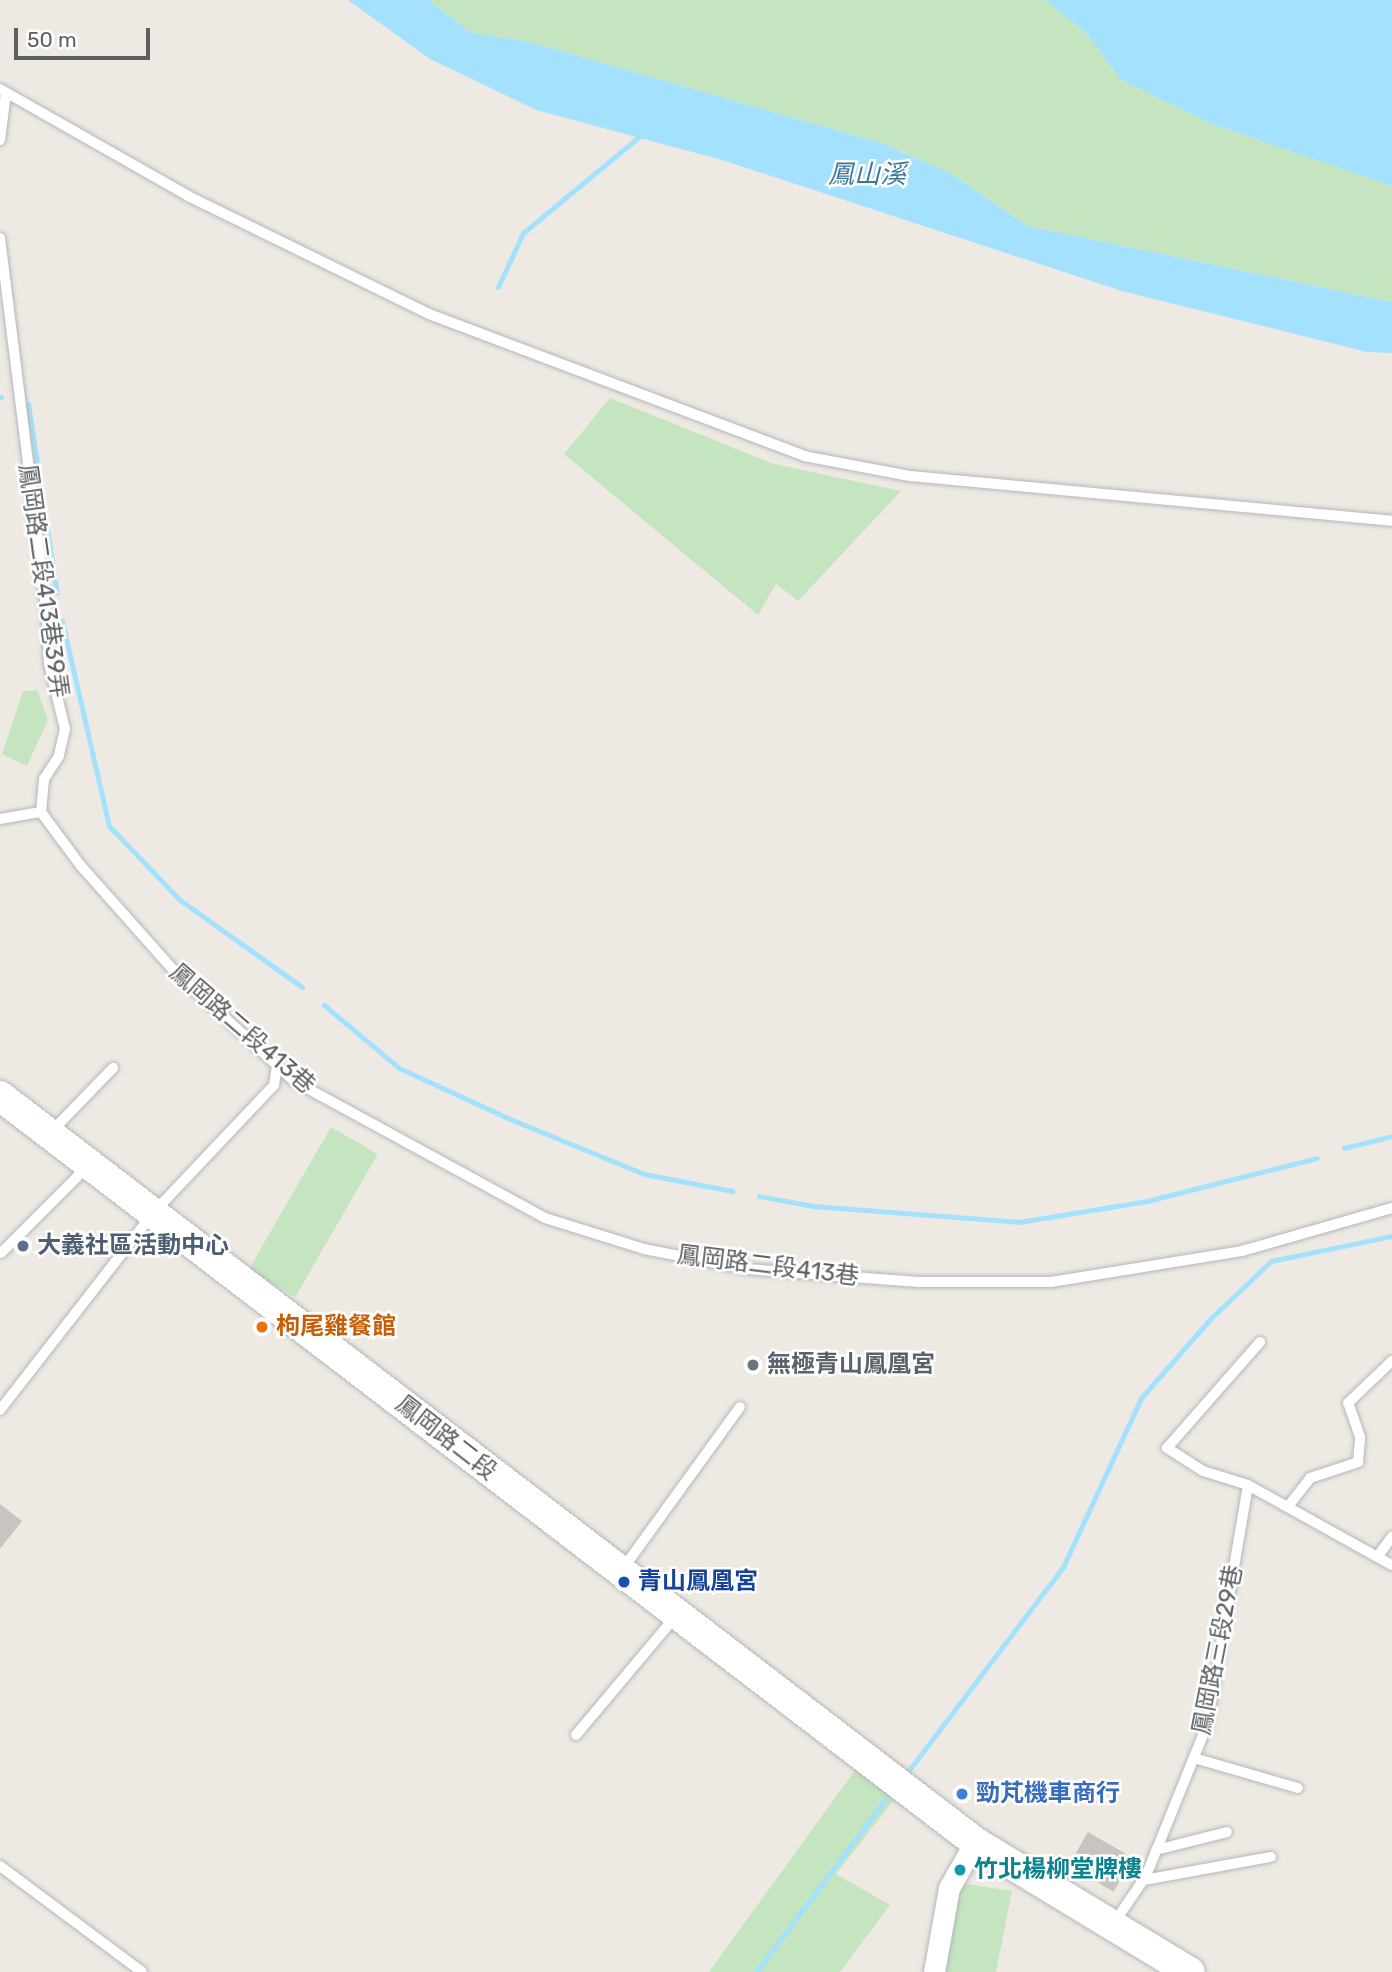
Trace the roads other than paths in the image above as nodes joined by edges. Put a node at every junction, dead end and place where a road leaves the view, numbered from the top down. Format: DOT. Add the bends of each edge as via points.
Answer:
graph roads {
  1 [pos="3,91"];
  2 [pos="0,140"];
  3 [pos="0,238"];
  4 [pos="1392,520"];
  5 [pos="41,812"];
  6 [pos="0,819"];
  7 [pos="277,1066"];
  8 [pos="113,1068"];
  9 [pos="0,1097"];
  10 [pos="49,1134"];
  11 [pos="90,1164"];
  12 [pos="1392,1208"];
  13 [pos="154,1212"];
  14 [pos="1,1253"];
  15 [pos="1260,1342"];
  16 [pos="1392,1361"];
  17 [pos="740,1407"];
  18 [pos="0,1410"];
  19 [pos="1248,1485"];
  20 [pos="1290,1504"];
  21 [pos="1392,1537"];
  22 [pos="1378,1556"];
  23 [pos="1392,1565"];
  24 [pos="621,1572"];
  25 [pos="676,1614"];
  26 [pos="576,1735"];
  27 [pos="1194,1758"];
  28 [pos="1298,1788"];
  29 [pos="1227,1832"];
  30 [pos="975,1842"];
  31 [pos="1156,1850"];
  32 [pos="1270,1857"];
  33 [pos="0,1866"];
  34 [pos="1143,1880"];
  35 [pos="1112,1925"];
  36 [pos="142,1972"];
  37 [pos="934,1972"];
  38 [pos="1190,1972"];
  1 -- 2 [label="lane"];
  1 -- 4 [label="lane" via="188,195 429,314 804,456 910,476"];
  3 -- 5 [label="lane, 鳳岡路二段413巷39弄" via="47,614 49,663 65,729 59,756 44,779"];
  5 -- 6 [label="lane"];
  5 -- 7 [label="lane, 鳳岡路二段413巷" via="80,866 175,972"];
  7 -- 12 [label="lane, 鳳岡路二段413巷" via="339,1110 545,1218 644,1250 747,1269 919,1282 1051,1282 1242,1251"];
  7 -- 13 [label="lane" via="274,1085"];
  8 -- 10 [label="lane"];
  9 -- 10 [label="street, 鳳岡路二段"];
  10 -- 11 [label="street, 鳳岡路二段"];
  11 -- 13 [label="street, 鳳岡路二段"];
  11 -- 14 [label="lane"];
  13 -- 18 [label="lane"];
  13 -- 24 [label="street, 鳳岡路二段"];
  15 -- 19 [label="lane" via="1167,1448 1203,1471"];
  16 -- 20 [label="lane" via="1348,1403 1360,1437 1358,1462 1310,1478"];
  17 -- 24 [label="lane"];
  19 -- 20 [label="lane"];
  19 -- 27 [label="lane, 鳳岡路三段29巷" via="1207,1725"];
  20 -- 22 [label="lane"];
  21 -- 22 [label="lane"];
  22 -- 23 [label="lane"];
  24 -- 25 [label="street, 鳳岡路二段"];
  25 -- 26 [label="lane"];
  25 -- 30 [label="street, 鳳岡路二段"];
  27 -- 28 [label="lane"];
  27 -- 31 [label="lane, 鳳岡路三段29巷"];
  29 -- 31 [label="lane"];
  30 -- 35 [label="street, 鳳岡路二段"];
  30 -- 37 [label="street" via="949,1888"];
  31 -- 34 [label="lane, 鳳岡路三段29巷"];
  32 -- 34 [label="lane"];
  33 -- 36 [label="lane"];
  34 -- 35 [label="lane, 鳳岡路三段29巷"];
  35 -- 38 [label="street, 鳳岡路二段"];
}
